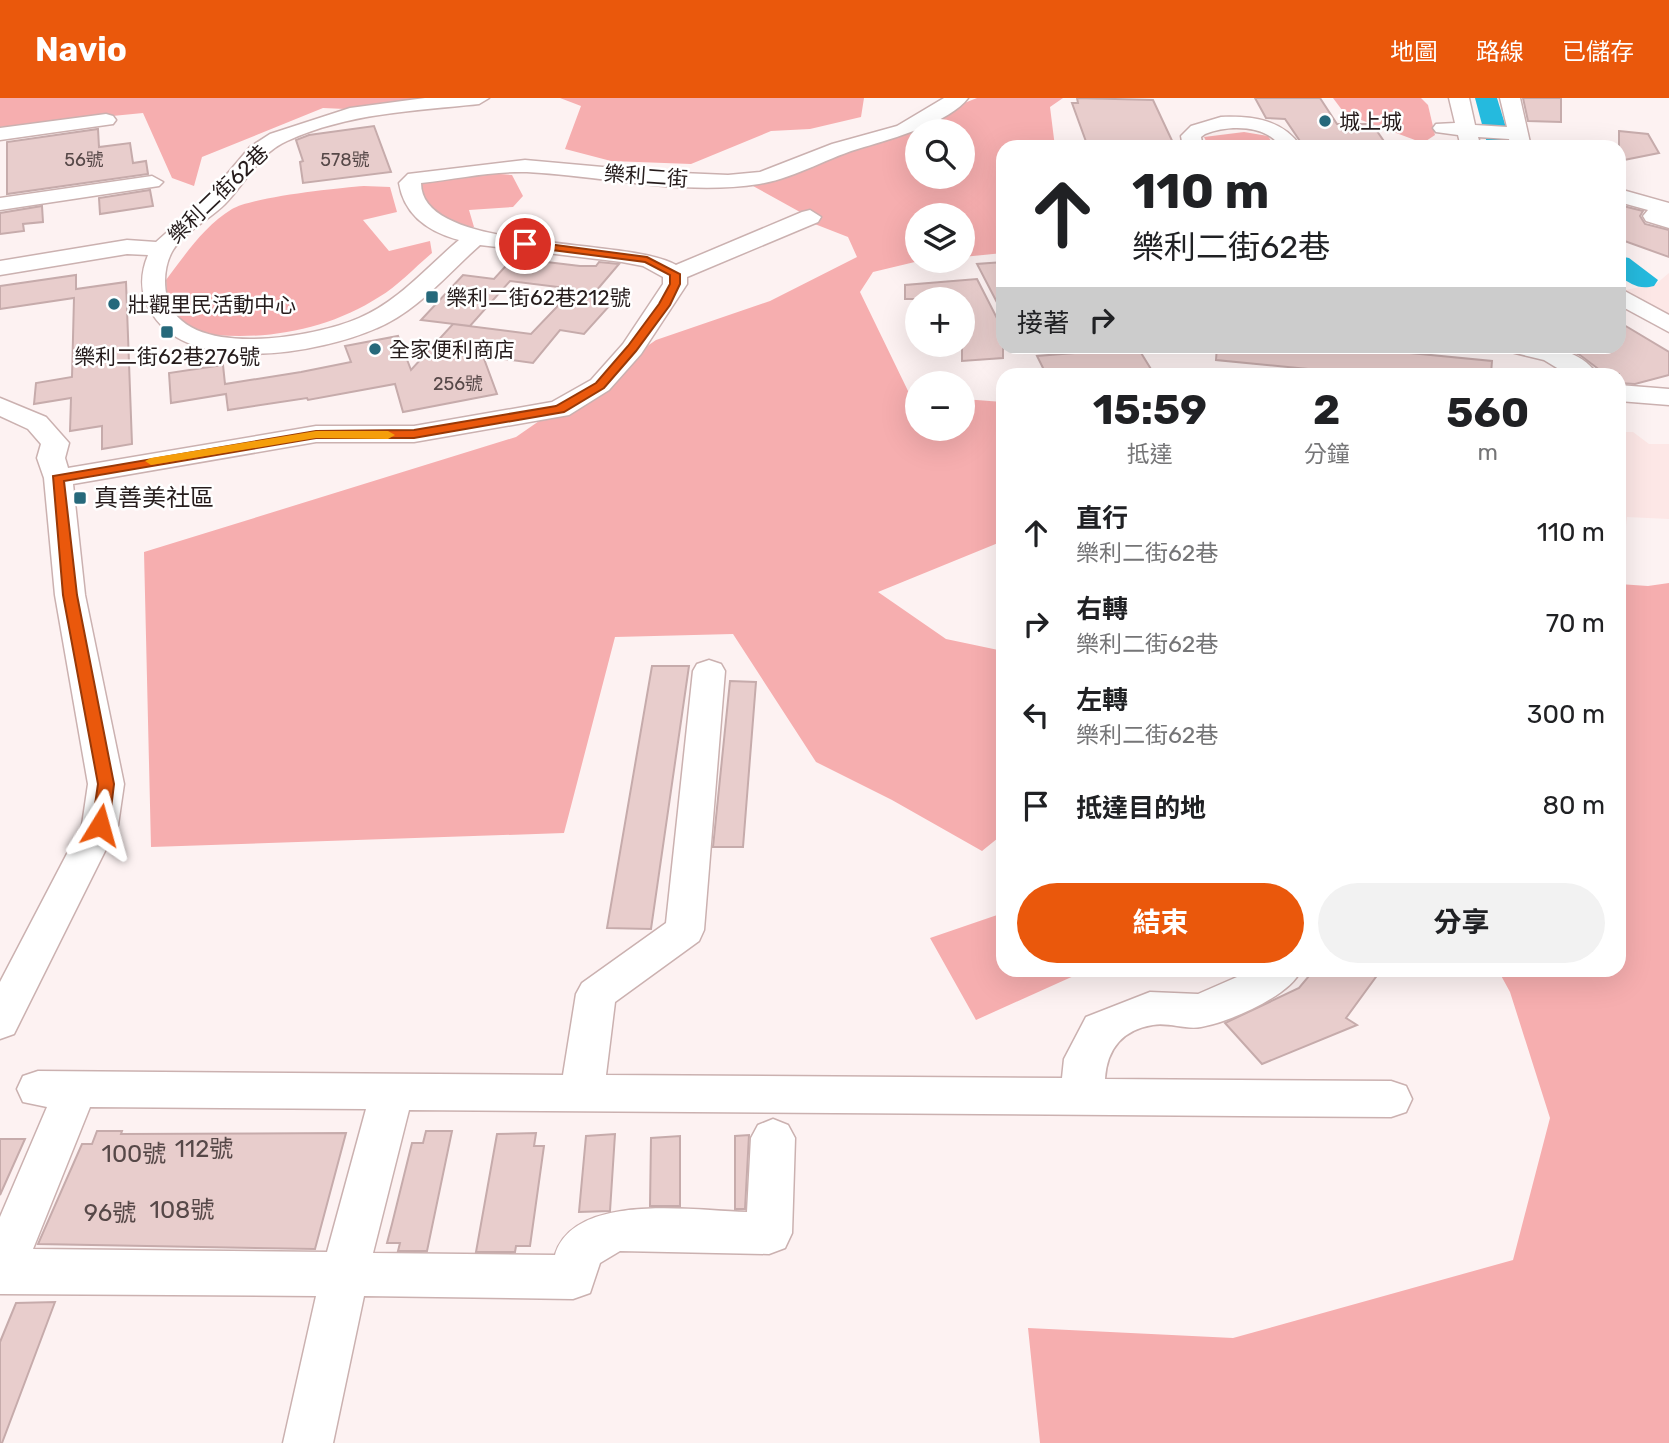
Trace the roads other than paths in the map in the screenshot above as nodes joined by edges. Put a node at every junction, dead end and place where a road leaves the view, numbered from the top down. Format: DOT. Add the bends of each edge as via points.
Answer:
graph roads {
  1 [pos="479,98"];
  2 [pos="958,98"];
  3 [pos="1459,98"];
  4 [pos="1510,98"];
  5 [pos="1440,107"];
  6 [pos="106,120"];
  7 [pos="0,134"];
  8 [pos="1444,138"];
  9 [pos="1470,139"];
  10 [pos="1192,140"];
  11 [pos="1285,140"];
  12 [pos="1494,140"];
  13 [pos="1519,140"];
  14 [pos="152,182"];
  15 [pos="1626,197"];
  16 [pos="0,204"];
  17 [pos="810,217"];
  18 [pos="1669,221"];
  19 [pos="473,239"];
  20 [pos="152,249"];
  21 [pos="0,268"];
  22 [pos="0,274"];
  23 [pos="675,274"];
  24 [pos="1626,298"];
  25 [pos="1666,318"];
  26 [pos="1549,354"];
  27 [pos="1574,368"];
  28 [pos="1626,394"];
  29 [pos="1669,397"];
  30 [pos="0,407"];
  31 [pos="0,421"];
  32 [pos="54,468"];
  33 [pos="709,671"];
  34 [pos="1272,977"];
  35 [pos="0,1022"];
  36 [pos="392,1091"];
  37 [pos="582,1093"];
  38 [pos="1082,1097"];
  39 [pos="1391,1099"];
  40 [pos="773,1138"];
  41 [pos="0,1271"];
  42 [pos="345,1273"];
  43 [pos="308,1443"];
  1 -- 20 [label="street, 樂利二街62巷" via="345,116 276,139 252,156 221,197"];
  2 -- 19 [label="street, 樂利二街" via="904,130 760,178 729,181 496,167 434,174 410,183 415,205 438,224"];
  3 -- 9 [label="street"];
  4 -- 13 [label="street"];
  5 -- 8 [label="street"];
  6 -- 7 [label="street"];
  8 -- 9 [label="street"];
  9 -- 12 [label="street"];
  10 -- 11 [label="street" via="1199,128 1230,123 1268,128"];
  14 -- 16 [label="street"];
  15 -- 18 [label="street" via="1664,208 1654,216"];
  17 -- 23 [label="street"];
  19 -- 20 [label="street, 樂利二街62巷" via="428,285 390,312 353,329 257,347 213,343 177,330 163,318 153,292"];
  19 -- 23 [label="street" via="647,260"];
  20 -- 21 [label="street, 樂利二街62巷" via="127,247"];
  20 -- 22 [label="street, 樂利二街62巷"];
  23 -- 32 [label="street" via="664,305 632,349 600,385 560,410 414,434 316,434"];
  24 -- 25 [label="street"];
  26 -- 27 [label="street"];
  28 -- 29 [label="street"];
  30 -- 32 [label="street" via="37,423 55,443"];
  31 -- 32 [label="street" via="17,429 33,451"];
  32 -- 35 [label="street" via="70,595 106,784 100,825"];
  33 -- 37 [label="street" via="685,930 596,994"];
  34 -- 38 [label="street" via="1200,1011 1150,1008 1101,1029 1085,1059"];
  36 -- 37 [label="street"];
  36 -- 41 [label="street" via="57,1089"];
  36 -- 42 [label="street"];
  37 -- 38 [label="street"];
  38 -- 39 [label="street"];
  40 -- 42 [label="street" via="769,1233 620,1230 580,1250 573,1277"];
  41 -- 42 [label="street"];
  42 -- 43 [label="street"];
}
